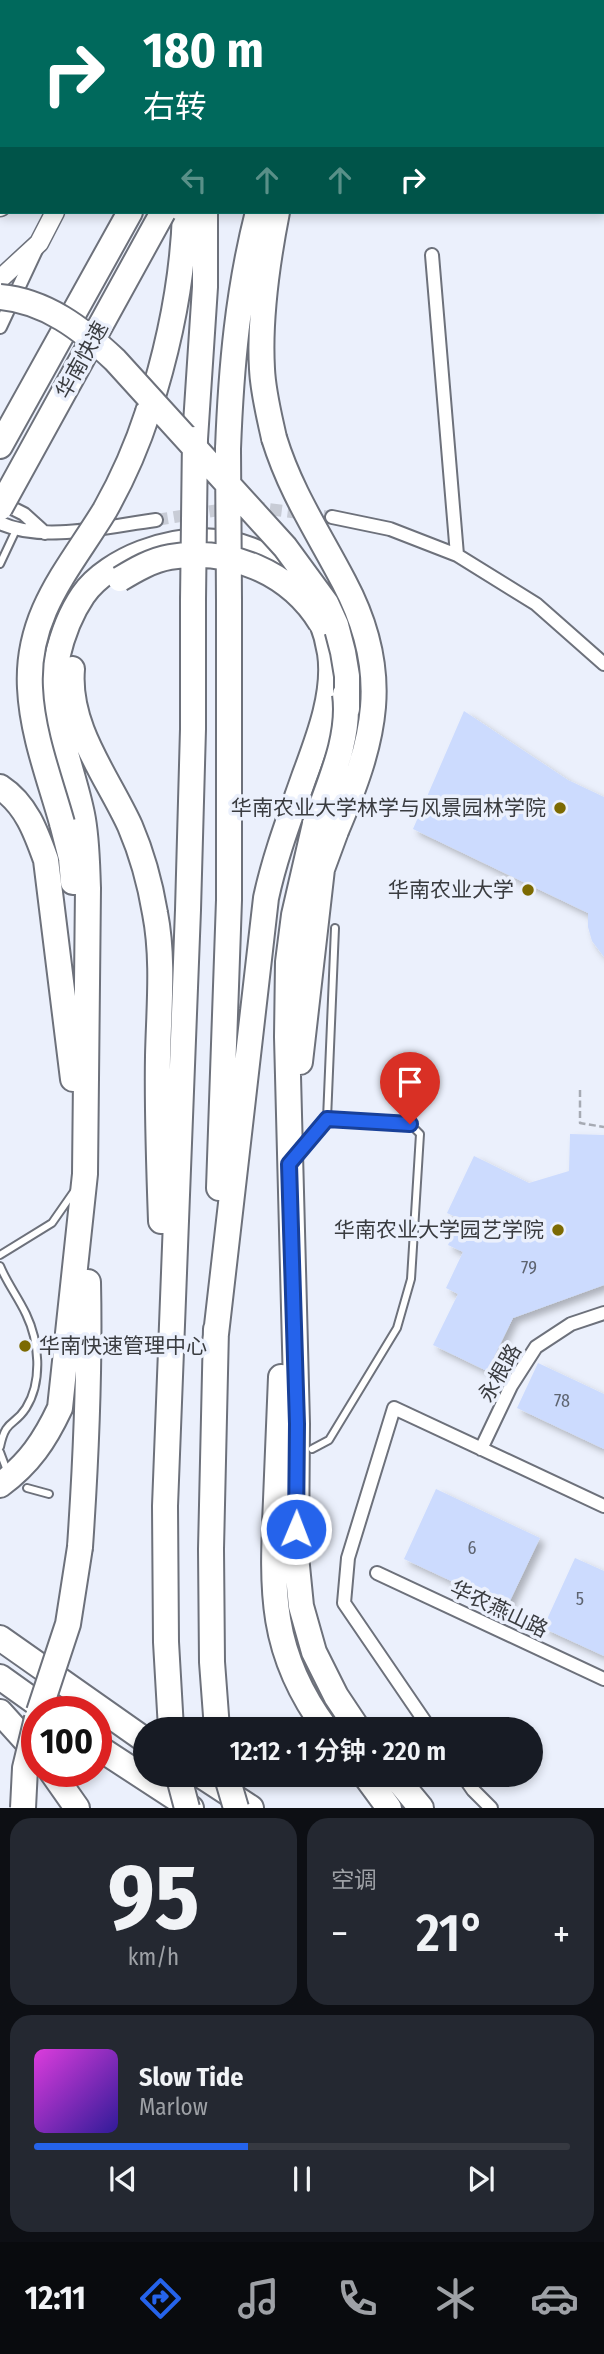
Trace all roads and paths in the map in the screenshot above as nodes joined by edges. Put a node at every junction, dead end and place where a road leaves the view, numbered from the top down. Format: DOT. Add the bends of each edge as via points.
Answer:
graph roads {
  1 [pos="54,214"];
  2 [pos="129,214"];
  3 [pos="162,214"];
  4 [pos="185,214"];
  5 [pos="205,214"];
  6 [pos="258,214"];
  7 [pos="277,214"];
  8 [pos="39,243"];
  9 [pos="432,255"];
  10 [pos="0,279"];
  11 [pos="0,297"];
  12 [pos="0,327"];
  13 [pos="0,446"];
  14 [pos="0,501"];
  15 [pos="0,508"];
  16 [pos="332,517"];
  17 [pos="156,520"];
  18 [pos="0,523"];
  19 [pos="16,530"];
  20 [pos="45,534"];
  21 [pos="457,555"];
  22 [pos="0,564"];
  23 [pos="604,664"];
  24 [pos="347,709"];
  25 [pos="0,787"];
  26 [pos="325,828"];
  27 [pos="335,928"];
  28 [pos="580,1090"];
  29 [pos="327,1119"];
  30 [pos="604,1127"];
  31 [pos="289,1164"];
  32 [pos="85,1174"];
  33 [pos="0,1255"];
  34 [pos="0,1266"];
  35 [pos="604,1313"];
  36 [pos="215,1343"];
  37 [pos="167,1446"];
  38 [pos="0,1449"];
  39 [pos="312,1449"];
  40 [pos="481,1449"];
  41 [pos="3,1476"];
  42 [pos="27,1488"];
  43 [pos="49,1494"];
  44 [pos="604,1506"];
  45 [pos="377,1573"];
  46 [pos="0,1638"];
  47 [pos="0,1677"];
  48 [pos="604,1679"];
  49 [pos="27,1696"];
  50 [pos="44,1696"];
  51 [pos="0,1713"];
  52 [pos="170,1717"];
  53 [pos="216,1717"];
  54 [pos="318,1717"];
  55 [pos="350,1717"];
  56 [pos="422,1717"];
  57 [pos="133,1732"];
  58 [pos="21,1736"];
  59 [pos="112,1757"];
  60 [pos="24,1787"];
  61 [pos="62,1787"];
  62 [pos="182,1787"];
  63 [pos="219,1787"];
  64 [pos="230,1787"];
  65 [pos="374,1787"];
  66 [pos="404,1787"];
  67 [pos="470,1787"];
  68 [pos="23,1808"];
  69 [pos="77,1808"];
  70 [pos="189,1808"];
  71 [pos="236,1808"];
  72 [pos="251,1808"];
  73 [pos="389,1808"];
  74 [pos="421,1808"];
  75 [pos="491,1808"];
  1 -- 8 [label="street"];
  2 -- 13 [label="highway, 华南快速"];
  3 -- 15 [label="highway, 华南快速, bridge"];
  4 -- 32 [label="highway, bridge" via="178,290 162,370 148,412 128,466 53,590 34,637 30,662 32,712 71,858"];
  5 -- 37 [label="highway, bridge" via="195,439 188,910"];
  6 -- 36 [label="highway, bridge" via="239,303 230,394 229,900"];
  7 -- 26 [label="highway, bridge" via="262,346 266,402 283,466 359,612 373,665 375,702 370,735 360,768"];
  8 -- 10 [label="street"];
  8 -- 12 [label="street"];
  9 -- 21 [label="street"];
  11 -- 24 [label="highway, bridge" via="39,306 91,337 285,547 326,603 336,625 347,676"];
  14 -- 20 [label="street" via="24,514"];
  16 -- 21 [label="street" via="390,529"];
  17 -- 20 [label="street"];
  18 -- 19 [label="street"];
  19 -- 20 [label="street"];
  19 -- 22 [label="lane"];
  21 -- 23 [label="street" via="536,604"];
  24 -- 26 [label="highway, bridge"];
  24 -- 37 [label="highway, bridge" via="333,644 313,609 267,572 222,556 168,557 120,579 97,601 81,628 73,656 70,688 76,715 130,827 146,869 156,916"];
  25 -- 32 [label="highway" via="24,810 46,860"];
  26 -- 31 [label="highway" via="294,915 288,962"];
  27 -- 29 [label="lane"];
  28 -- 30 [label="path" via="580,1123"];
  29 -- 31 [label="lane"];
  29 -- 39 [label="lane" via="410,1124 420,1134 411,1279 397,1328 329,1440"];
  31 -- 54 [label="highway" via="273,1587 287,1656"];
  31 -- 55 [label="highway" via="298,1582 314,1652"];
  32 -- 33 [label="lane" via="52,1223"];
  32 -- 36 [label="highway" via="88,888 82,814 56,710 61,639 84,593 130,557 187,541 244,547 271,559 296,579 325,627 331,657 321,725 266,898"];
  32 -- 41 [label="highway" via="60,1408 35,1454 18,1472"];
  32 -- 50 [label="highway, bridge" via="90,1347 80,1547 68,1624"];
  34 -- 38 [label="lane" via="26,1315 36,1350 36,1381 26,1409 4,1429"];
  35 -- 40 [label="street, 永根路" via="571,1324 536,1347"];
  36 -- 53 [label="highway" via="212,1639"];
  37 -- 52 [label="highway" via="164,1565"];
  38 -- 41 [label="lane"];
  40 -- 44 [label="street"];
  40 -- 56 [label="street" via="394,1408 348,1558 344,1603"];
  42 -- 43 [label="lane"];
  45 -- 48 [label="street, 华农燕山路"];
  46 -- 57 [label="highway"];
  47 -- 49 [label="highway"];
  51 -- 58 [label="highway"];
  59 -- 70 [label="highway"];
  60 -- 68 [label="highway, bridge"];
  61 -- 69 [label="highway"];
  62 -- 70 [label="highway, bridge"];
  63 -- 72 [label="highway"];
  64 -- 71 [label="highway, bridge"];
  65 -- 73 [label="highway"];
  66 -- 74 [label="highway"];
  67 -- 75 [label="street"];
}
